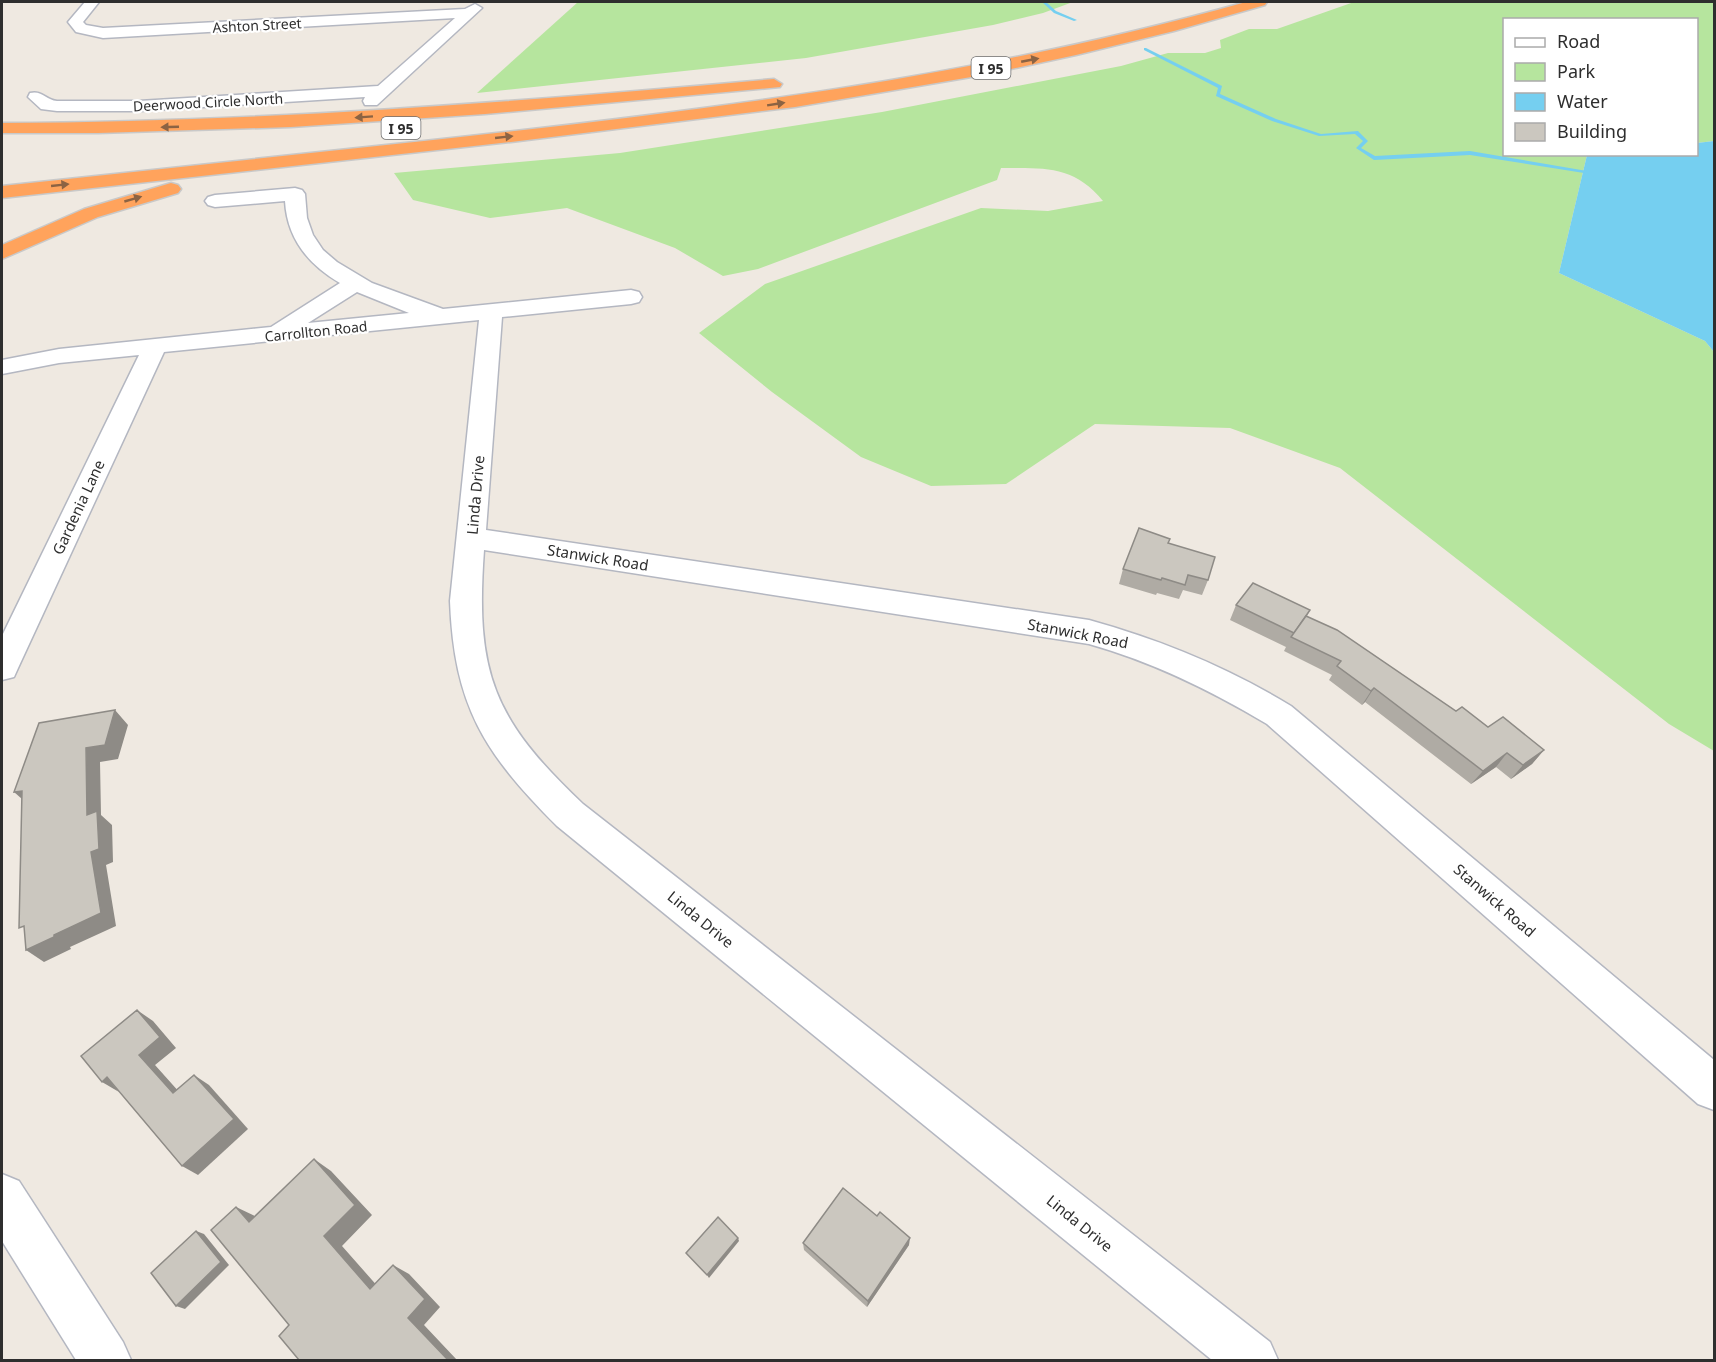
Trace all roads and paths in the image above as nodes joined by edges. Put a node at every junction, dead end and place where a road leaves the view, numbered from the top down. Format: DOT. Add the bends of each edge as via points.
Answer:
graph roads {
  1 [pos="92,2"];
  2 [pos="483,2"];
  3 [pos="1260,2"];
  4 [pos="470,13"];
  5 [pos="36,97"];
  6 [pos="2,128"];
  7 [pos="310,138"];
  8 [pos="462,142"];
  9 [pos="2,192"];
  10 [pos="215,201"];
  11 [pos="2,253"];
  12 [pos="356,283"];
  13 [pos="631,297"];
  14 [pos="491,311"];
  15 [pos="444,317"];
  16 [pos="272,336"];
  17 [pos="155,346"];
  18 [pos="2,367"];
  19 [pos="472,538"];
  20 [pos="2,668"];
  21 [pos="1714,1088"];
  22 [pos="2,1198"];
  23 [pos="105,1360"];
  24 [pos="1252,1360"];
  1 -- 4 [label="street, Ashton Street" via="75,22 81,29 103,33"];
  2 -- 4 [label="street"];
  8 -- 3 [label="highway, I 95, one-way" via="688,117 884,87 1097,46"];
  4 -- 5 [label="street, Deerwood Circle North" via="376,96 139,106 57,106 40,102"];
  7 -- 6 [label="highway, I 95, one-way" via="788,83 335,119 175,127"];
  9 -- 8 [label="highway, I 95, one-way"];
  11 -- 8 [label="highway, one-way" via="91,213 181,187"];
  10 -- 12 [label="street" via="295,194 298,224 305,240 326,262"];
  12 -- 15 [label="street"];
  12 -- 16 [label="street"];
  13 -- 14 [label="street, Carrollton Road"];
  14 -- 15 [label="street, Carrollton Road"];
  14 -- 19 [label="street, Linda Drive"];
  15 -- 16 [label="street, Carrollton Road"];
  16 -- 17 [label="street, Carrollton Road"];
  17 -- 18 [label="street, Carrollton Road" via="59,356"];
  17 -- 20 [label="street, Gardenia Lane"];
  19 -- 21 [label="street, Stanwick Road" via="1089,632 1185,663 1279,715"];
  19 -- 24 [label="street, Linda Drive" via="465,601 470,664 480,700 502,742 533,780 570,815"];
  22 -- 23 [label="street"];
}
